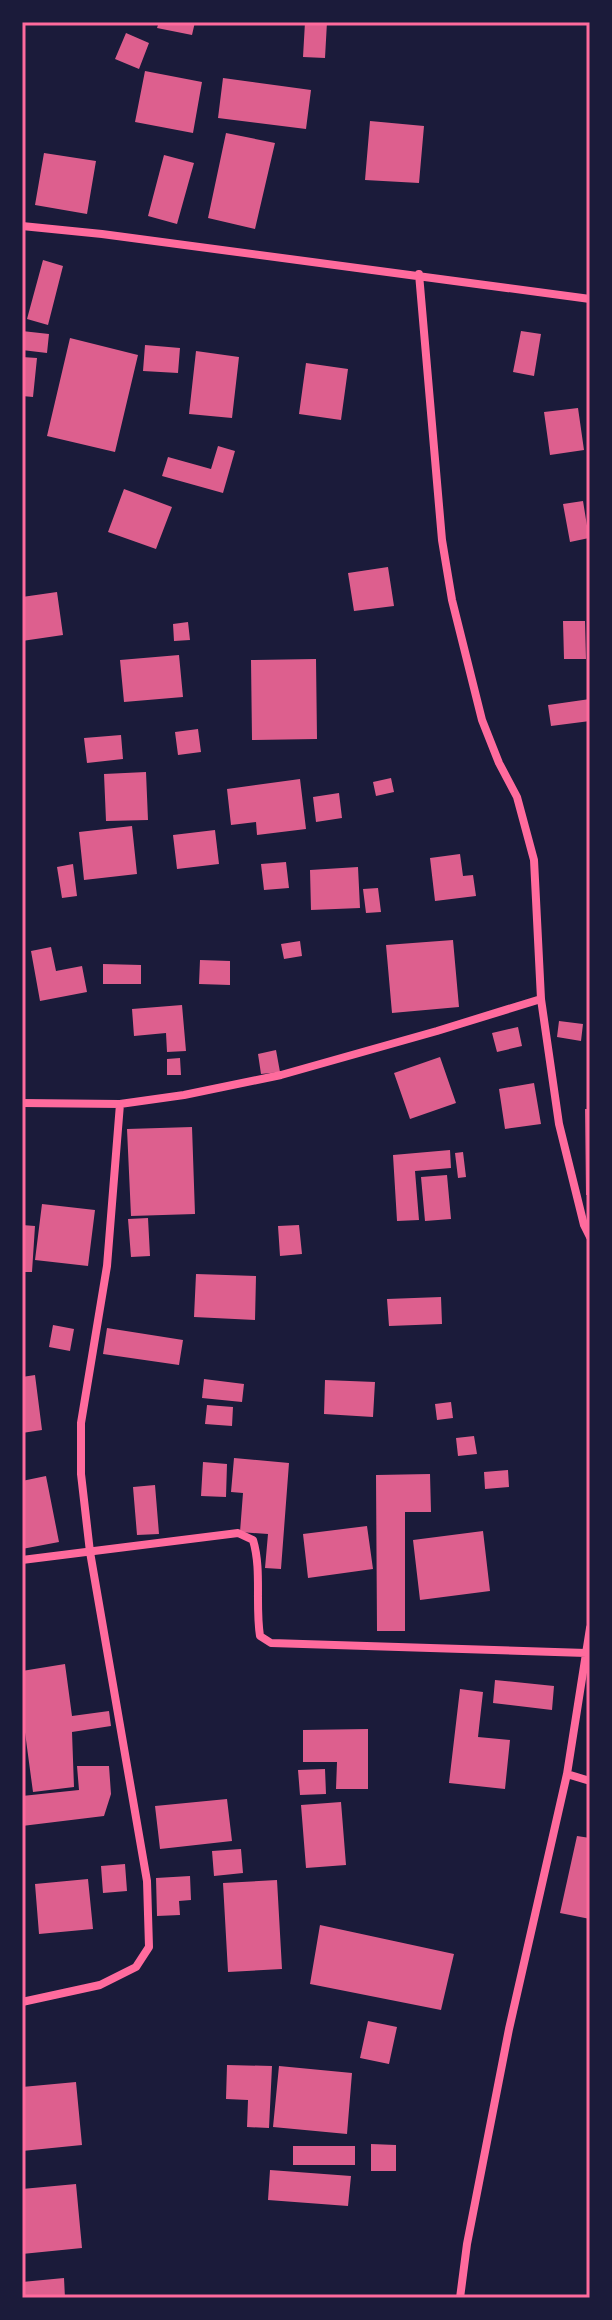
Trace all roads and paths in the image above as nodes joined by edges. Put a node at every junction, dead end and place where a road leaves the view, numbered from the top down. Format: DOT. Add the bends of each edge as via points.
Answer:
graph roads {
  1 [pos="22,226"];
  2 [pos="419,274"];
  3 [pos="590,299"];
  4 [pos="541,999"];
  5 [pos="22,1103"];
  6 [pos="120,1104"];
  7 [pos="590,1237"];
  8 [pos="90,1552"];
  9 [pos="22,1560"];
  10 [pos="590,1628"];
  11 [pos="586,1653"];
  12 [pos="567,1774"];
  13 [pos="590,1781"];
  14 [pos="22,2002"];
  15 [pos="460,2298"];
  1 -- 2 [label="street"];
  2 -- 3 [label="street"];
  2 -- 4 [label="street" via="445,555 482,720 517,797 534,860"];
  4 -- 6 [label="street" via="281,1075"];
  4 -- 7 [label="street" via="559,1124"];
  5 -- 6 [label="street"];
  6 -- 8 [label="street" via="107,1266 81,1423"];
  8 -- 9 [label="street"];
  8 -- 11 [label="street" via="238,1533 253,1540 257,1619 260,1636 271,1643"];
  8 -- 14 [label="street" via="147,1881 149,1947 136,1967 100,1985"];
  10 -- 11 [label="street"];
  11 -- 12 [label="street"];
  12 -- 13 [label="street"];
  12 -- 15 [label="street" via="509,2029"];
}
